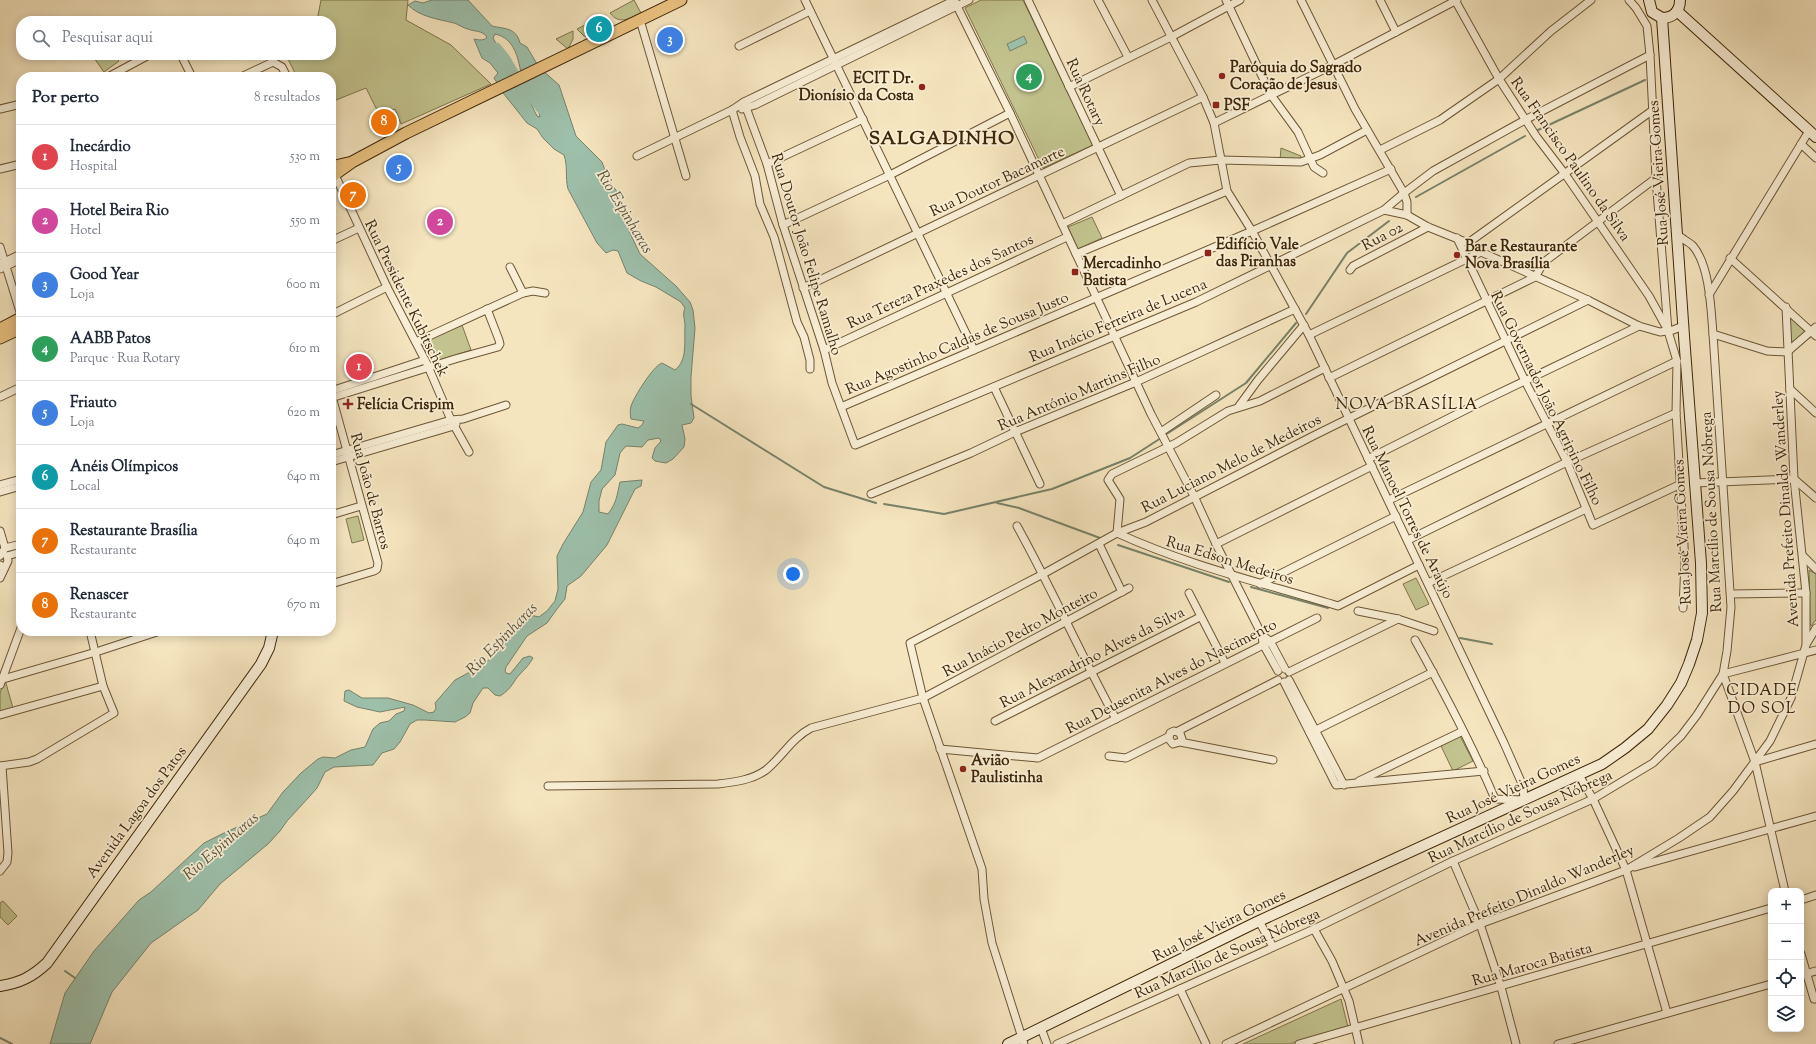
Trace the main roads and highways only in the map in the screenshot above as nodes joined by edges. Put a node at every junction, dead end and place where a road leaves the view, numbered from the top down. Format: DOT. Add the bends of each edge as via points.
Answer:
graph roads {
  1 [pos="681,0"];
  2 [pos="1649,0"];
  3 [pos="1680,0"];
  4 [pos="1677,12"];
  5 [pos="1662,18"];
  6 [pos="1813,134"];
  7 [pos="336,169"];
  8 [pos="16,325"];
  9 [pos="16,327"];
  10 [pos="0,329"];
  11 [pos="0,338"];
  12 [pos="272,636"];
  13 [pos="0,986"];
  14 [pos="1023,1041"];
  15 [pos="1008,1044"];
  1 -- 7 [label="main road"];
  2 -- 5 [label="main road" via="1652,12"];
  3 -- 4 [label="main road"];
  4 -- 5 [label="main road" via="1671,17"];
  4 -- 6 [label="main road"];
  5 -- 14 [label="main road, Rua José Vieira Gomes" via="1701,563 1702,614 1697,640 1681,683 1648,729 1602,764 1259,921 1042,1028"];
  8 -- 10 [label="main road"];
  9 -- 11 [label="main road"];
  12 -- 13 [label="main road, Avenida Lagoa dos Patos" via="261,664 47,963 27,979"];
  14 -- 15 [label="main road, Rua José Vieira Gomes"];
}
